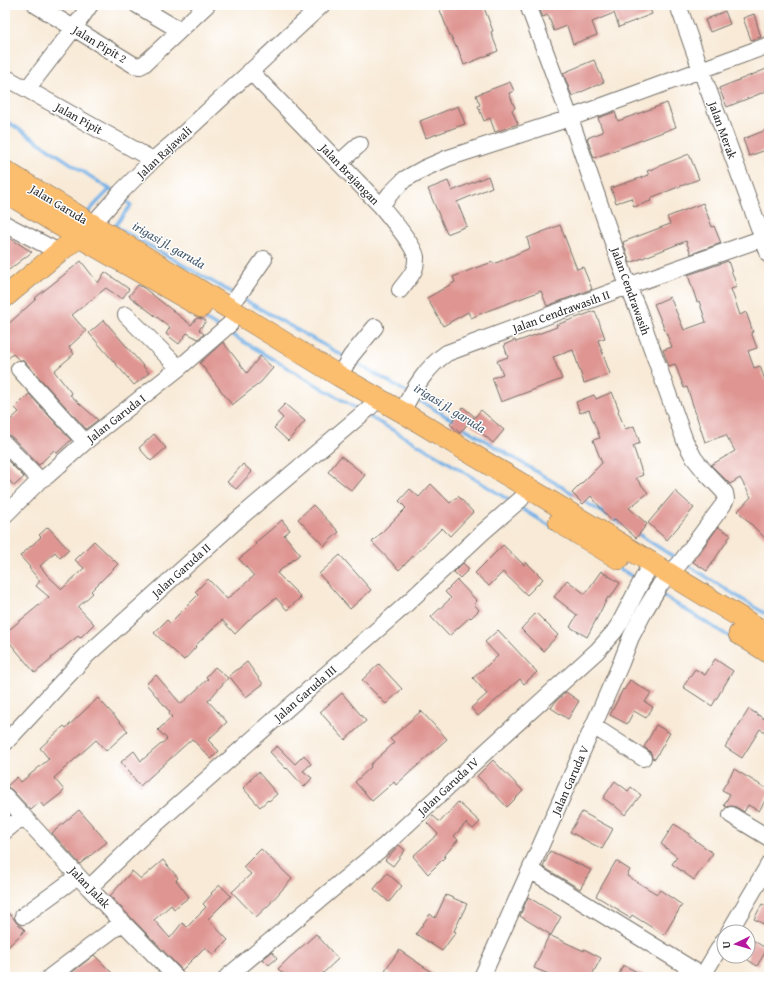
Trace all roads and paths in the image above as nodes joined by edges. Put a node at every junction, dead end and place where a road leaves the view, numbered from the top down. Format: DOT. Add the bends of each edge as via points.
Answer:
graph roads {
  1 [pos="36,5"];
  2 [pos="90,5"];
  3 [pos="137,5"];
  4 [pos="207,5"];
  5 [pos="322,5"];
  6 [pos="528,5"];
  7 [pos="678,5"];
  8 [pos="74,28"];
  9 [pos="179,30"];
  10 [pos="769,45"];
  11 [pos="701,70"];
  12 [pos="250,71"];
  13 [pos="5,77"];
  14 [pos="27,89"];
  15 [pos="570,118"];
  16 [pos="360,144"];
  17 [pos="153,160"];
  18 [pos="339,164"];
  19 [pos="5,172"];
  20 [pos="5,192"];
  21 [pos="381,206"];
  22 [pos="5,224"];
  23 [pos="86,231"];
  24 [pos="766,237"];
  25 [pos="59,252"];
  26 [pos="769,256"];
  27 [pos="264,259"];
  28 [pos="628,286"];
  29 [pos="400,290"];
  30 [pos="5,297"];
  31 [pos="234,304"];
  32 [pos="126,315"];
  33 [pos="375,327"];
  34 [pos="345,365"];
  35 [pos="179,368"];
  36 [pos="19,369"];
  37 [pos="409,400"];
  38 [pos="373,404"];
  39 [pos="85,442"];
  40 [pos="5,444"];
  41 [pos="40,480"];
  42 [pos="521,499"];
  43 [pos="5,515"];
  44 [pos="591,534"];
  45 [pos="665,569"];
  46 [pos="769,635"];
  47 [pos="769,652"];
  48 [pos="593,726"];
  49 [pos="5,743"];
  50 [pos="643,758"];
  51 [pos="5,796"];
  52 [pos="731,815"];
  53 [pos="24,816"];
  54 [pos="5,832"];
  55 [pos="769,838"];
  56 [pos="769,864"];
  57 [pos="530,870"];
  58 [pos="78,876"];
  59 [pos="89,888"];
  60 [pos="23,916"];
  61 [pos="123,922"];
  62 [pos="734,924"];
  63 [pos="716,953"];
  64 [pos="50,977"];
  65 [pos="176,977"];
  66 [pos="228,977"];
  67 [pos="482,977"];
  68 [pos="702,977"];
  1 -- 8 [label="street, Jalan Pipit 2"];
  2 -- 8 [label="street"];
  3 -- 9 [label="street"];
  4 -- 9 [label="street"];
  5 -- 12 [label="street, Jalan Rajawali"];
  6 -- 15 [label="street, Jalan Cendrawasih"];
  7 -- 11 [label="street, Jalan Merak"];
  8 -- 9 [label="street, Jalan Pipit 2" via="134,65 140,66"];
  8 -- 14 [label="street"];
  10 -- 11 [label="street"];
  11 -- 15 [label="street"];
  11 -- 24 [label="street, Jalan Merak"];
  12 -- 17 [label="street, Jalan Rajawali"];
  12 -- 18 [label="street, Jalan Brajangan"];
  13 -- 14 [label="street, Jalan Pipit"];
  14 -- 17 [label="street, Jalan Pipit"];
  15 -- 21 [label="street" via="425,168 405,180"];
  15 -- 28 [label="street, Jalan Cendrawasih"];
  16 -- 18 [label="street"];
  17 -- 23 [label="street, Jalan Rajawali"];
  18 -- 21 [label="street, Jalan Brajangan"];
  19 -- 23 [label="main road, Jalan Garuda"];
  20 -- 23 [label="main road, Jalan Garuda"];
  21 -- 29 [label="street, Jalan Brajangan" via="408,241 416,256 414,271"];
  22 -- 25 [label="street"];
  23 -- 25 [label="main road, Jalan Rajawali"];
  23 -- 31 [label="main road"];
  24 -- 26 [label="street, Jalan Merak"];
  24 -- 28 [label="street, Jalan Cendrawasih II"];
  25 -- 30 [label="main road, Jalan Rajawali"];
  27 -- 31 [label="street, Jalan Garuda I"];
  28 -- 37 [label="street, Jalan Cendrawasih II" via="447,353 430,367"];
  28 -- 45 [label="street, Jalan Cendrawasih" via="685,440 694,458 726,496 723,505"];
  31 -- 34 [label="main road"];
  31 -- 35 [label="street, Jalan Garuda I"];
  31 -- 38 [label="main road"];
  32 -- 35 [label="street"];
  33 -- 34 [label="street"];
  34 -- 38 [label="main road"];
  35 -- 39 [label="street, Jalan Garuda I"];
  36 -- 39 [label="street"];
  37 -- 38 [label="main road"];
  37 -- 44 [label="main road"];
  38 -- 42 [label="main road"];
  38 -- 49 [label="street, Jalan Garuda II" via="236,521 87,655"];
  39 -- 41 [label="street, Jalan Garuda I"];
  40 -- 41 [label="street"];
  41 -- 43 [label="street, Jalan Garuda I"];
  42 -- 44 [label="main road"];
  42 -- 59 [label="street, Jalan Garuda III" via="401,609 148,831"];
  44 -- 45 [label="main road"];
  45 -- 46 [label="main road"];
  45 -- 47 [label="main road"];
  45 -- 48 [label="street, Jalan Garuda V" via="631,638"];
  45 -- 66 [label="street, Jalan Garuda IV" via="597,651 383,847"];
  48 -- 50 [label="street"];
  48 -- 57 [label="street, Jalan Garuda V"];
  51 -- 53 [label="street, Jalan Jalak"];
  52 -- 55 [label="street"];
  53 -- 54 [label="street"];
  53 -- 58 [label="street, Jalan Jalak"];
  56 -- 62 [label="street"];
  57 -- 67 [label="street, Jalan Garuda V"];
  57 -- 68 [label="street"];
  58 -- 59 [label="street, Jalan Jalak"];
  58 -- 60 [label="street"];
  59 -- 61 [label="street, Jalan Jalak"];
  61 -- 64 [label="street"];
  61 -- 65 [label="street, Jalan Jalak"];
  63 -- 68 [label="street"];
}
